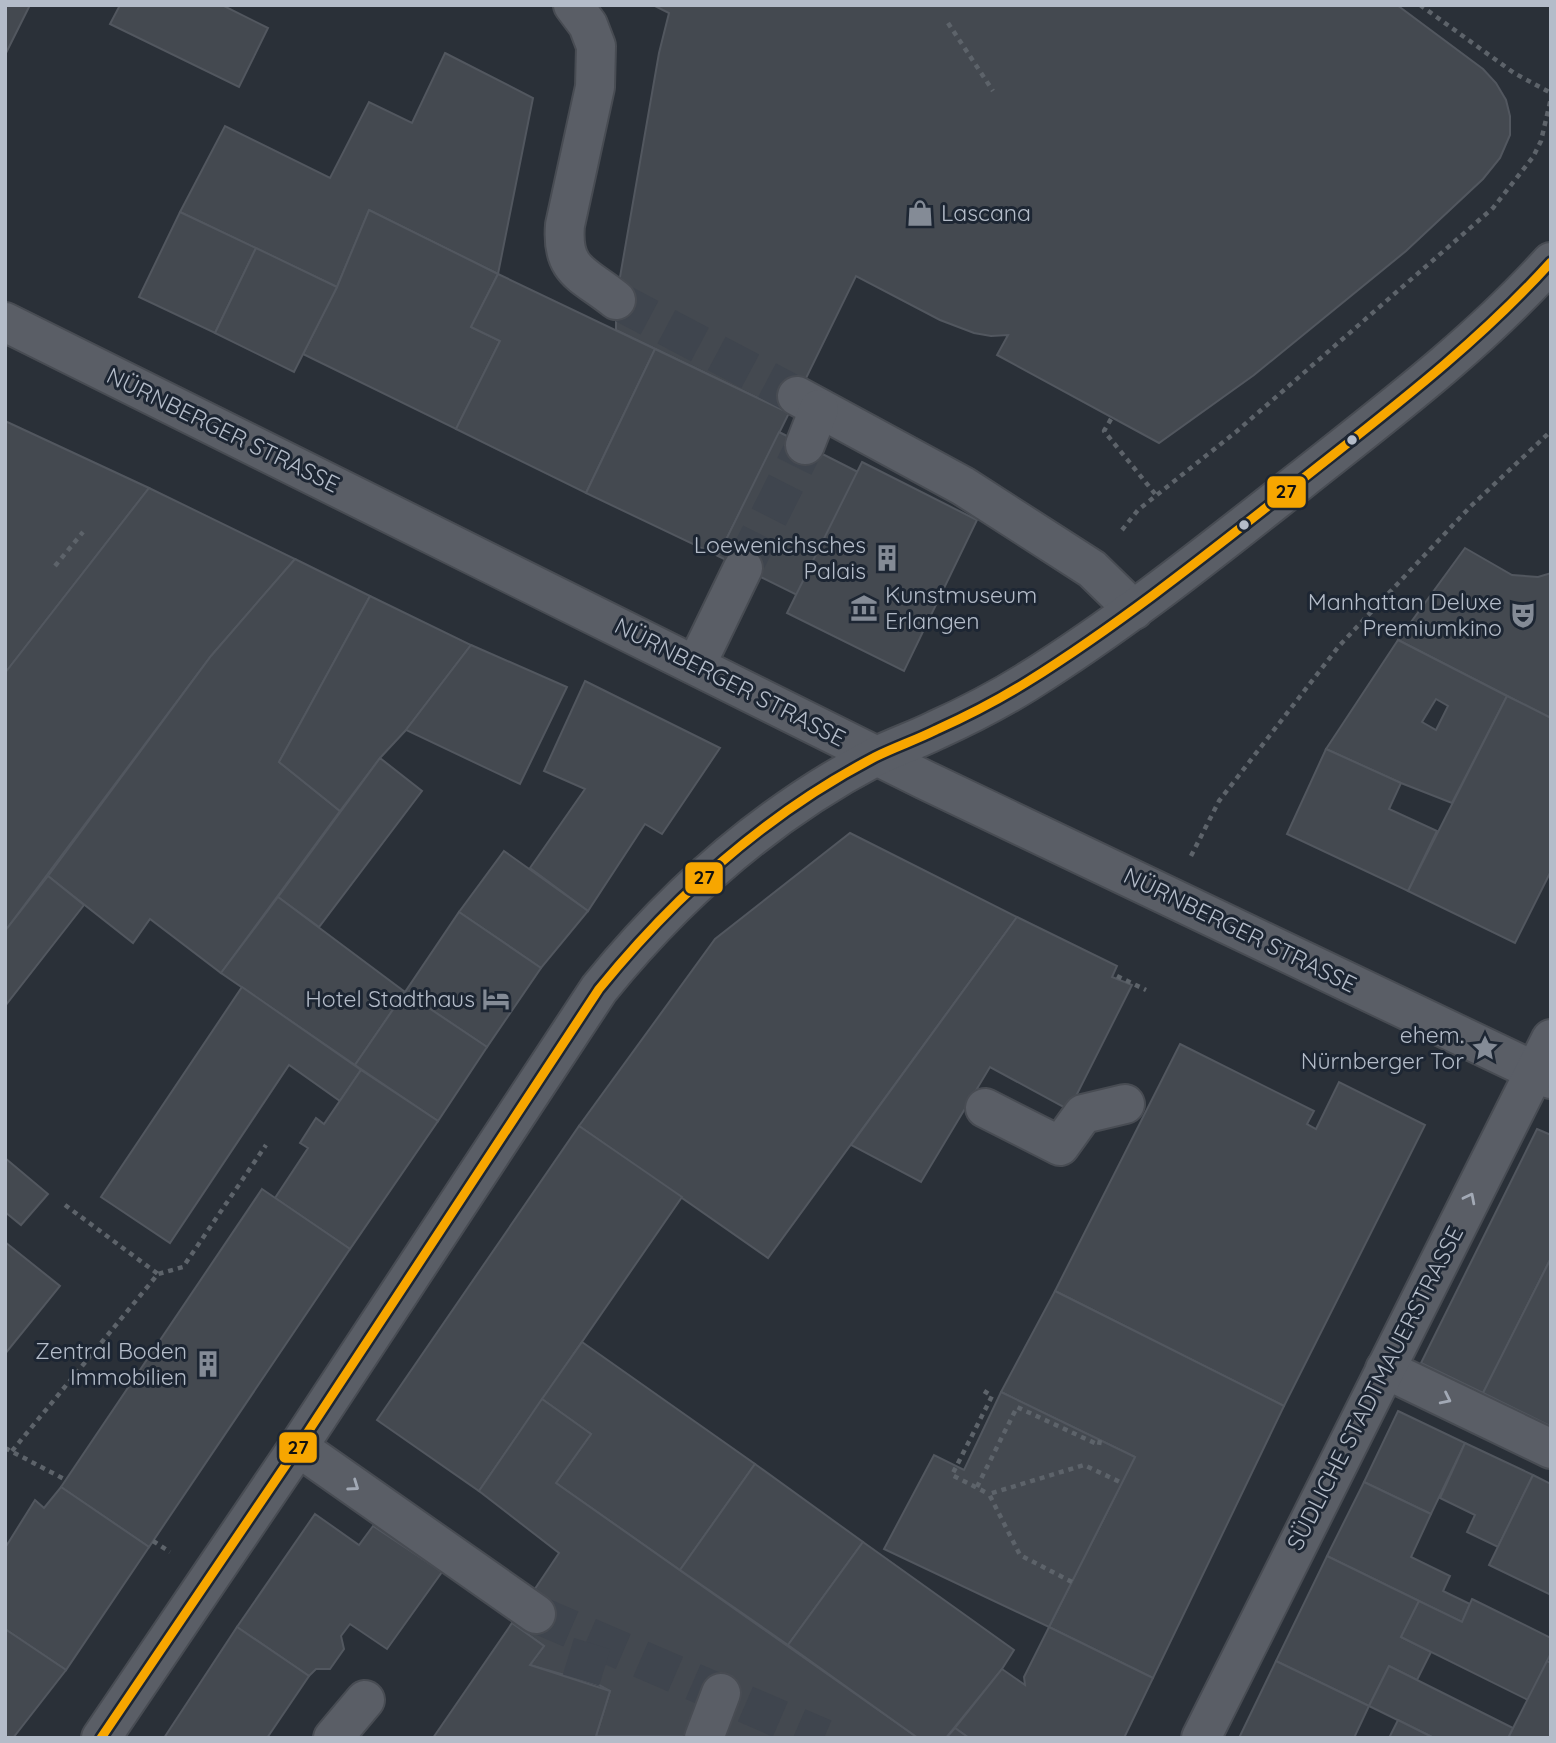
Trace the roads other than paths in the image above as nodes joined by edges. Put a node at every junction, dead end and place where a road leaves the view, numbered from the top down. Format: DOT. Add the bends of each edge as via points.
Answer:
graph roads {
  1 [pos="573,5"];
  2 [pos="1551,262"];
  3 [pos="616,300"];
  4 [pos="5,322"];
  5 [pos="805,445"];
  6 [pos="743,568"];
  7 [pos="1135,610"];
  8 [pos="696,665"];
  9 [pos="877,756"];
  10 [pos="1545,1063"];
  11 [pos="1125,1104"];
  12 [pos="985,1108"];
  13 [pos="1385,1369"];
  14 [pos="298,1447"];
  15 [pos="1551,1450"];
  16 [pos="536,1614"];
  17 [pos="721,1693"];
  18 [pos="365,1700"];
  19 [pos="101,1738"];
  20 [pos="333,1738"];
  21 [pos="704,1738"];
  22 [pos="1200,1738"];
  1 -- 3 [label="street" via="596,46 595,87 563,246 575,269"];
  2 -- 7 [label="street" via="1473,341"];
  4 -- 8 [label="street, NÜRNBERGER STRASSE"];
  5 -- 7 [label="street" via="808,402 963,486 1092,569"];
  6 -- 8 [label="street"];
  7 -- 9 [label="street" via="988,705"];
  8 -- 9 [label="street, NÜRNBERGER STRASSE"];
  9 -- 10 [label="street, NÜRNBERGER STRASSE" via="1170,897"];
  9 -- 14 [label="street" via="810,795 738,847 627,955 599,989"];
  13 -- 10 [label="street, SÜDLICHE STADTMAUERSTRASSE, one-way"];
  11 -- 12 [label="street" via="1083,1114 1060,1146"];
  13 -- 15 [label="street, one-way"];
  13 -- 22 [label="street, SÜDLICHE STADTMAUERSTRASSE"];
  14 -- 16 [label="street, one-way"];
  14 -- 19 [label="street"];
  17 -- 21 [label="street"];
  18 -- 20 [label="street"];
}
